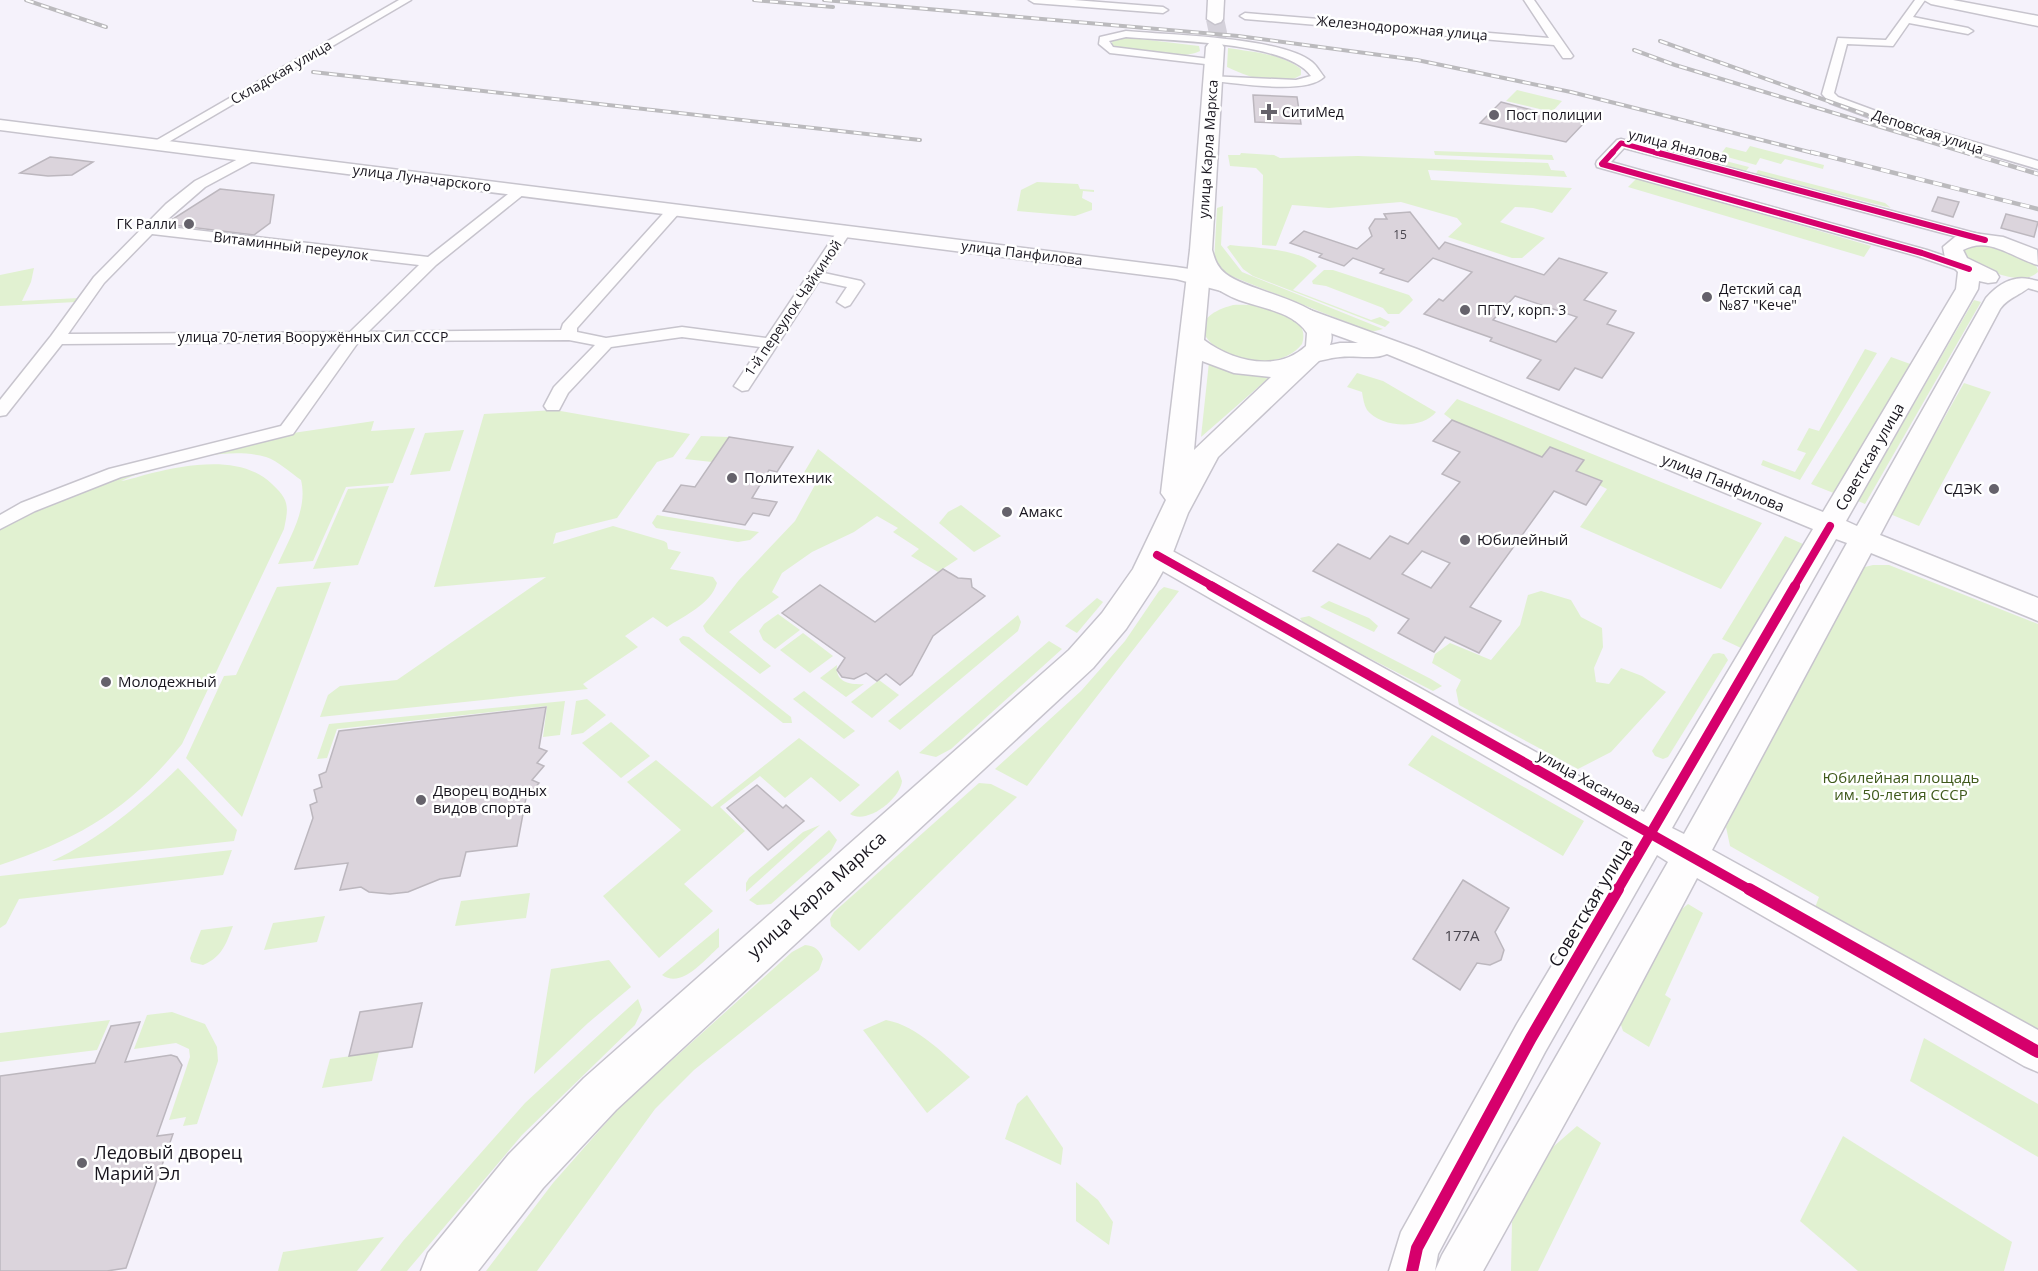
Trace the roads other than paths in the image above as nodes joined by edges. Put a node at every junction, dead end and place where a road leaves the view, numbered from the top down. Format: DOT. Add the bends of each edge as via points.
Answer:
graph roads {
  1 [pos="406,0"];
  2 [pos="1034,0"];
  3 [pos="1216,0"];
  4 [pos="1529,0"];
  5 [pos="1920,0"];
  6 [pos="1930,0"];
  7 [pos="1163,10"];
  8 [pos="1245,16"];
  9 [pos="1215,19"];
  10 [pos="1906,20"];
  11 [pos="2038,21"];
  12 [pos="1968,31"];
  13 [pos="1558,42"];
  14 [pos="1567,56"];
  15 [pos="1214,62"];
  16 [pos="0,125"];
  17 [pos="156,144"];
  18 [pos="252,156"];
  19 [pos="2038,165"];
  20 [pos="522,190"];
  21 [pos="675,209"];
  22 [pos="150,229"];
  23 [pos="845,230"];
  24 [pos="1985,240"];
  25 [pos="1201,250"];
  26 [pos="2038,259"];
  27 [pos="431,262"];
  28 [pos="1969,269"];
  29 [pos="814,276"];
  30 [pos="1198,277"];
  31 [pos="2031,284"];
  32 [pos="1238,291"];
  33 [pos="845,302"];
  34 [pos="1272,304"];
  35 [pos="1302,315"];
  36 [pos="1193,332"];
  37 [pos="569,335"];
  38 [pos="354,337"];
  39 [pos="57,339"];
  40 [pos="606,343"];
  41 [pos="769,344"];
  42 [pos="1408,354"];
  43 [pos="1306,358"];
  44 [pos="742,386"];
  45 [pos="553,406"];
  46 [pos="0,411"];
  47 [pos="28,507"];
  48 [pos="1173,513"];
  49 [pos="0,515"];
  50 [pos="0,523"];
  51 [pos="1830,526"];
  52 [pos="1862,539"];
  53 [pos="1157,555"];
  54 [pos="2038,610"];
  55 [pos="1651,834"];
  56 [pos="1690,856"];
  57 [pos="2038,1052"];
  58 [pos="1423,1263"];
  59 [pos="446,1271"];
  60 [pos="1458,1271"];
  1 -- 17 [label="street, Складская улица"];
  2 -- 7 [label="street"];
  3 -- 9 [label="main road"];
  4 -- 13 [label="street"];
  5 -- 10 [label="street"];
  6 -- 11 [label="main road"];
  8 -- 13 [label="street, Железнодорожная улица"];
  10 -- 12 [label="street"];
  10 -- 19 [label="street, Деповская улица" via="1889,44 1842,40 1828,94 1834,100 1899,124"];
  13 -- 14 [label="street"];
  15 -- 15 [label="street" via="1296,83 1318,76 1308,64 1263,49 1126,34 1104,39 1110,50"];
  15 -- 25 [label="main road, улица Карла Маркса"];
  16 -- 17 [label="main road, улица Луначарского"];
  17 -- 18 [label="main road, улица Луначарского"];
  18 -- 20 [label="main road, улица Луначарского"];
  18 -- 22 [label="street" via="200,184"];
  20 -- 21 [label="main road, улица Луначарского"];
  20 -- 27 [label="street"];
  21 -- 23 [label="main road, улица Луначарского"];
  21 -- 37 [label="street" via="569,327"];
  22 -- 27 [label="street, Витаминный переулок"];
  22 -- 39 [label="street" via="99,280"];
  23 -- 29 [label="street, 1-й переулок Чайкиной"];
  23 -- 30 [label="main road, улица Панфилова"];
  24 -- 26 [label="main road" via="2016,247"];
  24 -- 28 [label="main road" via="1964,241 1953,247 1954,257"];
  24 -- 28 [label="street, улица Яналова" via="1621,143 1602,164"];
  25 -- 30 [label="main road, улица Карла Маркса"];
  25 -- 32 [label="main road" via="1207,268"];
  27 -- 38 [label="street"];
  28 -- 31 [label="main road"];
  28 -- 51 [label="main road, Советская улица" via="1967,289"];
  29 -- 33 [label="street" via="856,284"];
  29 -- 41 [label="street, 1-й переулок Чайкиной"];
  30 -- 32 [label="main road, улица Панфилова"];
  30 -- 36 [label="main road, улица Карла Маркса"];
  31 -- 52 [label="main road, Советская улица" via="2010,287 1996,297"];
  32 -- 34 [label="main road"];
  34 -- 35 [label="main road"];
  34 -- 36 [label="main road" via="1226,302 1202,312"];
  35 -- 42 [label="main road, улица Панфилова"];
  35 -- 43 [label="main road" via="1320,335 1320,343"];
  36 -- 43 [label="main road" via="1209,356 1244,367 1282,367"];
  36 -- 48 [label="main road, улица Карла Маркса"];
  37 -- 38 [label="street, улица 70-летия Вооружённых Сил СССР"];
  37 -- 40 [label="street, улица 70-летия Вооружённых Сил СССР"];
  38 -- 39 [label="street, улица 70-летия Вооружённых Сил СССР"];
  38 -- 47 [label="street" via="287,430 115,473"];
  39 -- 46 [label="street"];
  40 -- 41 [label="street" via="682,333"];
  40 -- 45 [label="street" via="560,390"];
  41 -- 44 [label="street, 1-й переулок Чайкиной"];
  42 -- 43 [label="main road, улица Панфилова" via="1358,349"];
  42 -- 51 [label="main road, улица Панфилова"];
  43 -- 48 [label="main road, улица Карла Маркса" via="1208,452"];
  47 -- 49 [label="street"];
  47 -- 50 [label="street"];
  48 -- 53 [label="main road, улица Карла Маркса"];
  51 -- 52 [label="main road, улица Панфилова"];
  51 -- 55 [label="main road, Советская улица"];
  52 -- 54 [label="main road, улица Панфилова"];
  52 -- 56 [label="main road, Советская улица"];
  53 -- 55 [label="main road, улица Хасанова"];
  53 -- 59 [label="main road, улица Карла Маркса" via="1114,621 1081,659 600,1094 526,1171"];
  55 -- 56 [label="main road, улица Хасанова"];
  55 -- 58 [label="main road, Советская улица" via="1531,1038"];
  56 -- 57 [label="main road, улица Хасанова"];
  56 -- 60 [label="main road, Советская улица"];
}
